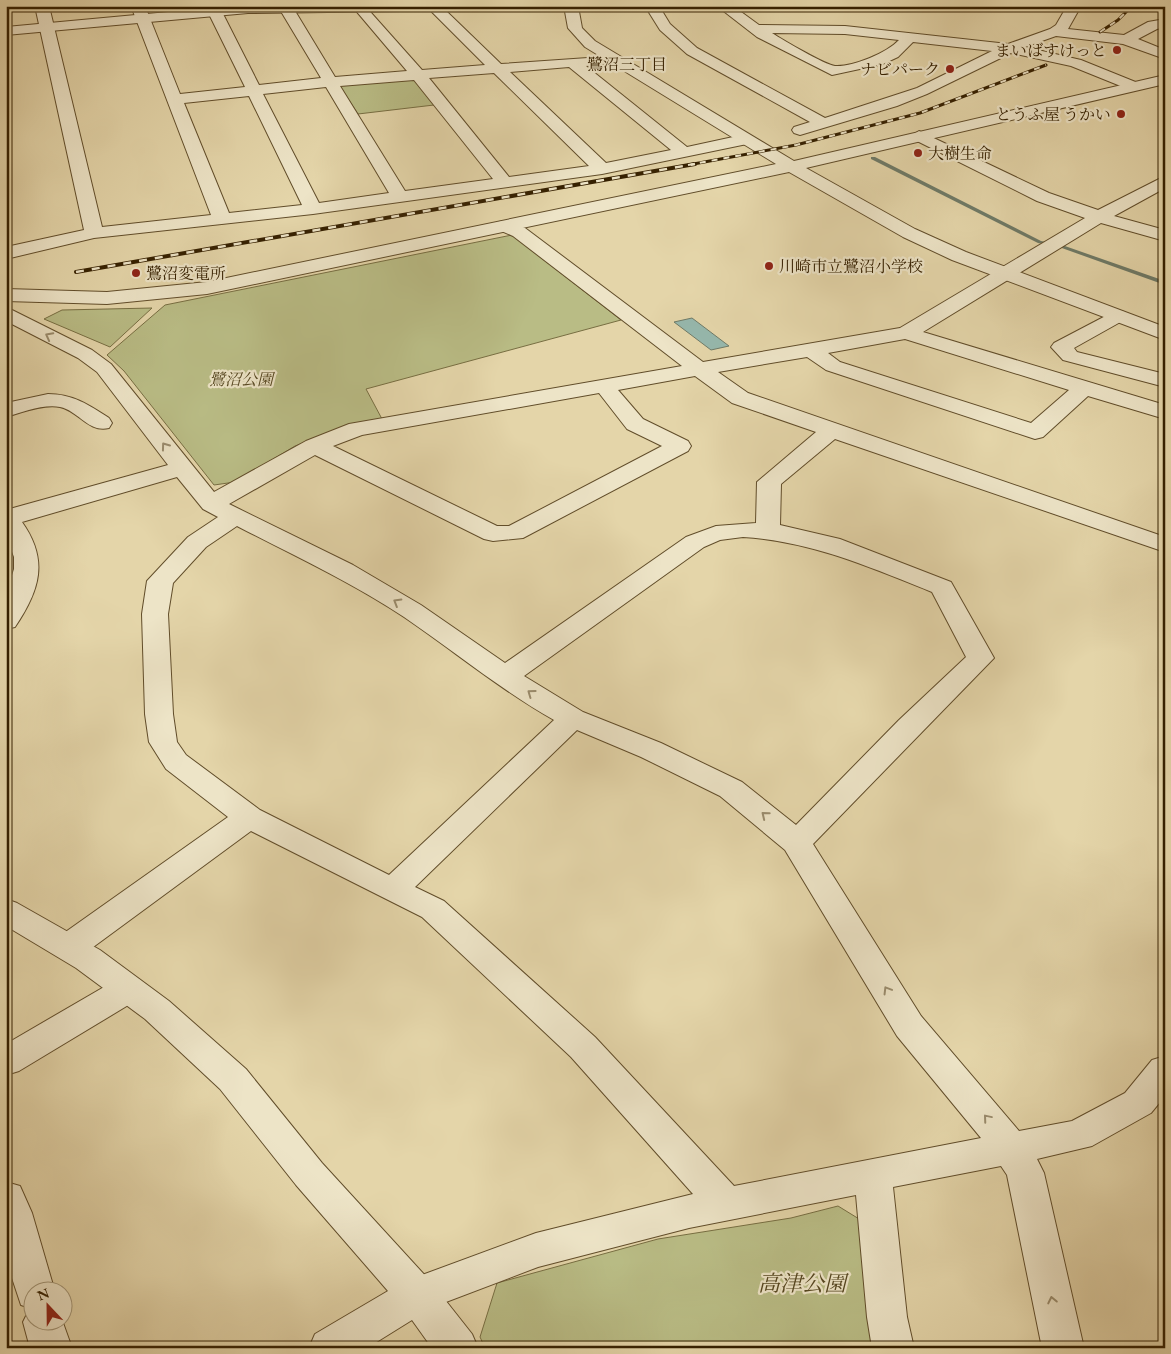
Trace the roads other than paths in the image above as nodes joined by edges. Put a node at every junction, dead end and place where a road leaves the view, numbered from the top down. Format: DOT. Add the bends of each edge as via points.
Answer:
graph roads {
  1 [pos="42,6"];
  2 [pos="475,6"];
  3 [pos="571,6"];
  4 [pos="652,6"];
  5 [pos="724,6"];
  6 [pos="1074,6"];
  7 [pos="358,7"];
  8 [pos="434,7"];
  9 [pos="247,8"];
  10 [pos="286,8"];
  11 [pos="141,12"];
  12 [pos="215,12"];
  13 [pos="1165,23"];
  14 [pos="47,28"];
  15 [pos="754,29"];
  16 [pos="6,32"];
  17 [pos="1055,32"];
  18 [pos="909,36"];
  19 [pos="1126,40"];
  20 [pos="1009,48"];
  21 [pos="1160,50"];
  22 [pos="612,59"];
  23 [pos="572,62"];
  24 [pos="499,68"];
  25 [pos="418,75"];
  26 [pos="1165,79"];
  27 [pos="330,82"];
  28 [pos="1133,86"];
  29 [pos="254,89"];
  30 [pos="175,98"];
  31 [pos="825,124"];
  32 [pos="800,130"];
  33 [pos="919,136"];
  34 [pos="747,139"];
  35 [pos="683,152"];
  36 [pos="792,166"];
  37 [pos="602,169"];
  38 [pos="1165,181"];
  39 [pos="505,183"];
  40 [pos="400,198"];
  41 [pos="313,209"];
  42 [pos="1099,217"];
  43 [pos="222,219"];
  44 [pos="505,226"];
  45 [pos="94,233"];
  46 [pos="1165,236"];
  47 [pos="6,254"];
  48 [pos="1005,274"];
  49 [pos="6,295"];
  50 [pos="6,314"];
  51 [pos="1117,316"];
  52 [pos="906,333"];
  53 [pos="1165,334"];
  54 [pos="811,350"];
  55 [pos="699,369"];
  56 [pos="1165,382"];
  57 [pos="604,386"];
  58 [pos="1084,388"];
  59 [pos="6,410"];
  60 [pos="1165,412"];
  61 [pos="101,424"];
  62 [pos="832,430"];
  63 [pos="314,446"];
  64 [pos="182,468"];
  65 [pos="222,510"];
  66 [pos="7,518"];
  67 [pos="768,532"];
  68 [pos="1165,545"];
  69 [pos="6,620"];
  70 [pos="507,675"];
  71 [pos="573,718"];
  72 [pos="249,817"];
  73 [pos="796,842"];
  74 [pos="392,890"];
  75 [pos="6,911"];
  76 [pos="69,947"];
  77 [pos="128,989"];
  78 [pos="6,1061"];
  79 [pos="1165,1070"];
  80 [pos="1012,1148"];
  81 [pos="873,1175"];
  82 [pos="6,1198"];
  83 [pos="726,1203"];
  84 [pos="32,1282"];
  85 [pos="417,1295"];
  86 [pos="46,1332"];
  87 [pos="51,1348"];
  88 [pos="330,1348"];
  89 [pos="457,1348"];
  90 [pos="893,1348"];
  91 [pos="1063,1348"];
  1 -- 14 [label="street"];
  2 -- 8 [label="street"];
  3 -- 22 [label="street" via="571,20 577,32"];
  4 -- 31 [label="street" via="665,28 692,51"];
  5 -- 15 [label="street"];
  6 -- 17 [label="street" via="1062,28"];
  7 -- 8 [label="street"];
  7 -- 10 [label="street"];
  7 -- 25 [label="street"];
  8 -- 24 [label="street"];
  9 -- 10 [label="street"];
  9 -- 12 [label="street"];
  10 -- 27 [label="street"];
  11 -- 12 [label="street"];
  11 -- 14 [label="street"];
  11 -- 30 [label="street"];
  12 -- 29 [label="street"];
  13 -- 19 [label="street" via="1153,25"];
  14 -- 16 [label="street"];
  14 -- 45 [label="street"];
  15 -- 18 [label="street" via="811,28"];
  15 -- 18 [label="street" via="837,74 892,54"];
  17 -- 19 [label="street"];
  17 -- 20 [label="street"];
  18 -- 20 [label="street"];
  19 -- 21 [label="street"];
  20 -- 28 [label="street" via="1076,63"];
  20 -- 31 [label="street" via="922,91"];
  22 -- 23 [label="street"];
  22 -- 34 [label="street"];
  23 -- 24 [label="street"];
  23 -- 35 [label="street"];
  24 -- 25 [label="street"];
  24 -- 37 [label="street"];
  25 -- 27 [label="street"];
  25 -- 39 [label="street"];
  26 -- 28 [label="street"];
  27 -- 29 [label="street"];
  27 -- 40 [label="street"];
  28 -- 33 [label="street"];
  29 -- 30 [label="street"];
  29 -- 41 [label="street"];
  30 -- 43 [label="street"];
  31 -- 32 [label="street"];
  33 -- 36 [label="street"];
  33 -- 42 [label="street" via="1042,197"];
  34 -- 35 [label="street"];
  34 -- 36 [label="street"];
  35 -- 37 [label="street"];
  36 -- 44 [label="street"];
  36 -- 48 [label="street" via="909,233"];
  37 -- 39 [label="street"];
  38 -- 42 [label="street"];
  39 -- 40 [label="street"];
  40 -- 41 [label="street"];
  41 -- 43 [label="street"];
  42 -- 46 [label="street"];
  42 -- 48 [label="street"];
  43 -- 45 [label="street"];
  44 -- 49 [label="street" via="177,293 97,299"];
  44 -- 55 [label="street" via="519,232"];
  45 -- 47 [label="street"];
  48 -- 51 [label="street"];
  48 -- 52 [label="street"];
  64 -- 50 [label="street, one-way" via="104,368 84,354"];
  51 -- 53 [label="street"];
  51 -- 56 [label="street" via="1061,347 1070,356"];
  52 -- 54 [label="street"];
  52 -- 58 [label="street"];
  54 -- 55 [label="street"];
  54 -- 58 [label="street" via="833,366 1035,432"];
  55 -- 57 [label="street"];
  55 -- 62 [label="street" via="740,398"];
  57 -- 63 [label="street" via="357,429"];
  57 -- 63 [label="street" via="634,424 680,446 514,533 493,534"];
  58 -- 60 [label="street"];
  59 -- 61 [label="street" via="59,400 71,403"];
  62 -- 67 [label="street" via="769,482"];
  62 -- 68 [label="street"];
  63 -- 65 [label="street"];
  64 -- 65 [label="street"];
  64 -- 66 [label="street"];
  70 -- 65 [label="street, one-way" via="344,570"];
  65 -- 72 [label="street" via="160,581 155,614 159,714 163,742 176,762"];
  66 -- 69 [label="street" via="22,543 28,561 27,580"];
  67 -- 70 [label="street" via="741,530 716,533 695,542"];
  67 -- 73 [label="street" via="817,540 942,587 980,658 899,737 815,828"];
  71 -- 70 [label="street, one-way" via="535,697"];
  73 -- 71 [label="street, one-way" via="731,789 651,750"];
  71 -- 74 [label="street"];
  72 -- 74 [label="street"];
  72 -- 76 [label="street"];
  80 -- 73 [label="street, one-way" via="909,1026"];
  74 -- 83 [label="street" via="433,909 482,951 583,1047"];
  75 -- 76 [label="street"];
  76 -- 77 [label="street"];
  77 -- 78 [label="street"];
  77 -- 85 [label="street" via="157,1010 232,1079 310,1174"];
  79 -- 80 [label="street" via="1138,1103 1079,1135"];
  80 -- 81 [label="street"];
  91 -- 80 [label="street, one-way" via="1025,1174"];
  81 -- 83 [label="street"];
  81 -- 90 [label="street"];
  82 -- 84 [label="street"];
  83 -- 85 [label="street" via="536,1250"];
  85 -- 88 [label="street"];
  85 -- 89 [label="street"];
  86 -- 87 [label="street"];
}
